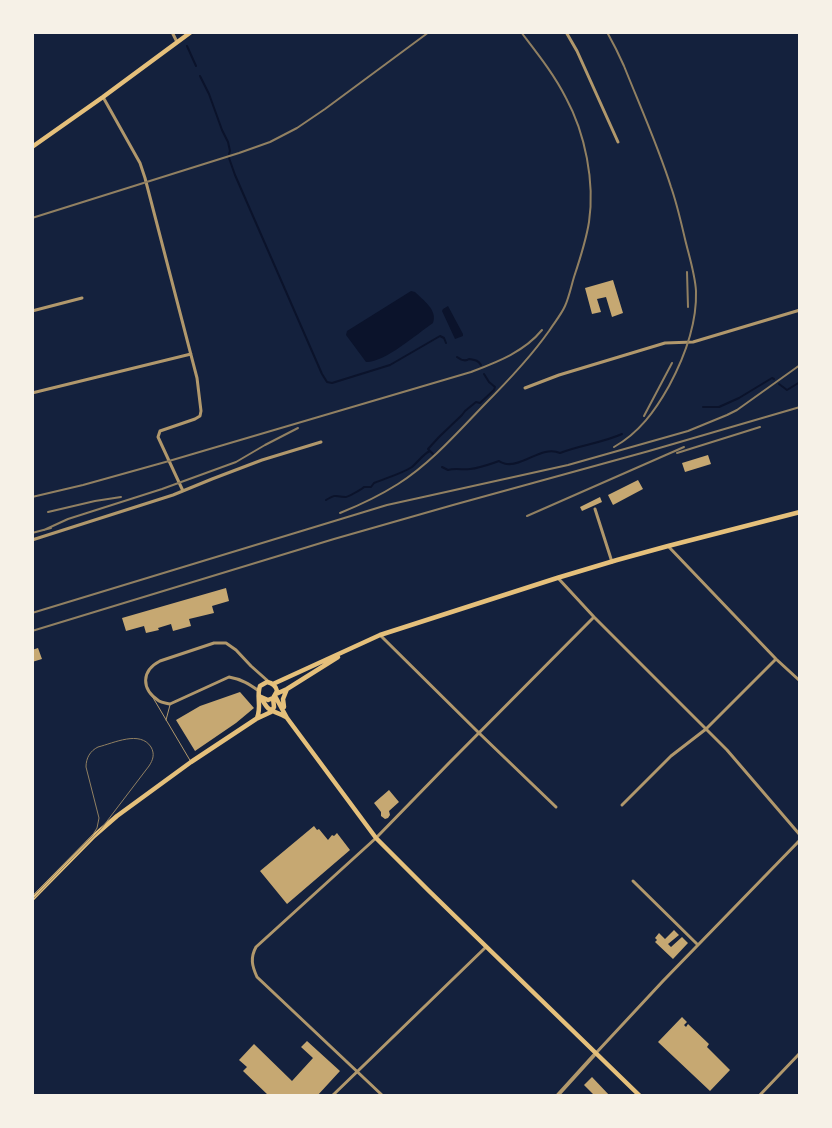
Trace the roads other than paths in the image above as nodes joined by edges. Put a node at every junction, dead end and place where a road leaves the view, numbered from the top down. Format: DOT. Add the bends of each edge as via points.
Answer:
graph roads {
  1 [pos="172,32"];
  2 [pos="191,32"];
  3 [pos="566,32"];
  4 [pos="177,42"];
  5 [pos="103,97"];
  6 [pos="618,142"];
  7 [pos="32,146"];
  8 [pos="82,298"];
  9 [pos="800,310"];
  10 [pos="32,311"];
  11 [pos="191,354"];
  12 [pos="525,388"];
  13 [pos="32,393"];
  14 [pos="321,442"];
  15 [pos="183,491"];
  16 [pos="595,509"];
  17 [pos="800,512"];
  18 [pos="32,540"];
  19 [pos="668,546"];
  20 [pos="612,562"];
  21 [pos="557,578"];
  22 [pos="594,618"];
  23 [pos="380,635"];
  24 [pos="350,649"];
  25 [pos="776,659"];
  26 [pos="800,681"];
  27 [pos="271,683"];
  28 [pos="287,689"];
  29 [pos="149,691"];
  30 [pos="260,694"];
  31 [pos="275,696"];
  32 [pos="170,704"];
  33 [pos="271,712"];
  34 [pos="287,718"];
  35 [pos="256,719"];
  36 [pos="166,721"];
  37 [pos="706,729"];
  38 [pos="479,734"];
  39 [pos="191,762"];
  40 [pos="622,805"];
  41 [pos="556,807"];
  42 [pos="800,835"];
  43 [pos="376,838"];
  44 [pos="800,840"];
  45 [pos="632,881"];
  46 [pos="32,899"];
  47 [pos="698,945"];
  48 [pos="486,947"];
  49 [pos="596,1053"];
  50 [pos="800,1054"];
  51 [pos="358,1071"];
  52 [pos="332,1096"];
  53 [pos="383,1096"];
  54 [pos="557,1096"];
  55 [pos="640,1096"];
  56 [pos="759,1096"];
  1 -- 4 [label="street"];
  2 -- 4 [label="main road"];
  3 -- 6 [label="street" via="578,51"];
  4 -- 5 [label="main road"];
  5 -- 7 [label="main road"];
  5 -- 11 [label="street" via="140,163"];
  8 -- 10 [label="street"];
  9 -- 12 [label="street" via="693,342 665,343"];
  11 -- 13 [label="street"];
  11 -- 15 [label="street" via="198,378 200,416 160,430 158,437"];
  14 -- 15 [label="street" via="262,460"];
  15 -- 18 [label="street"];
  16 -- 20 [label="street"];
  17 -- 19 [label="main road"];
  19 -- 20 [label="main road"];
  19 -- 25 [label="street"];
  20 -- 21 [label="main road"];
  21 -- 22 [label="street"];
  21 -- 23 [label="main road"];
  22 -- 37 [label="street"];
  22 -- 38 [label="street"];
  23 -- 24 [label="main road"];
  23 -- 38 [label="street"];
  24 -- 27 [label="main road"];
  24 -- 28 [label="main road"];
  25 -- 26 [label="street"];
  25 -- 37 [label="street"];
  27 -- 29 [label="street" via="236,650 226,643 214,643 153,665 145,681"];
  27 -- 30 [label="main road" via="262,684"];
  27 -- 31 [label="main road" via="276,688"];
  28 -- 31 [label="main road"];
  28 -- 34 [label="main road" via="283,706"];
  29 -- 32 [label="street" via="160,702"];
  29 -- 36 [label="lane"];
  30 -- 31 [label="main road" via="268,700"];
  30 -- 32 [label="street" via="248,683 229,678"];
  30 -- 33 [label="main road"];
  30 -- 35 [label="main road"];
  31 -- 33 [label="main road"];
  31 -- 34 [label="main road"];
  32 -- 36 [label="lane"];
  33 -- 34 [label="main road"];
  33 -- 35 [label="main road"];
  34 -- 43 [label="main road"];
  35 -- 39 [label="main road"];
  36 -- 39 [label="lane"];
  37 -- 40 [label="street" via="671,756"];
  37 -- 42 [label="street"];
  38 -- 41 [label="street"];
  38 -- 43 [label="street"];
  39 -- 46 [label="main road" via="98,832"];
  43 -- 48 [label="main road"];
  43 -- 51 [label="street" via="256,948 252,965 260,981"];
  44 -- 47 [label="street"];
  45 -- 47 [label="street"];
  47 -- 49 [label="street"];
  48 -- 49 [label="main road"];
  48 -- 51 [label="street"];
  49 -- 54 [label="street"];
  49 -- 55 [label="main road"];
  50 -- 56 [label="street"];
  51 -- 52 [label="street"];
  51 -- 53 [label="street"];
}
